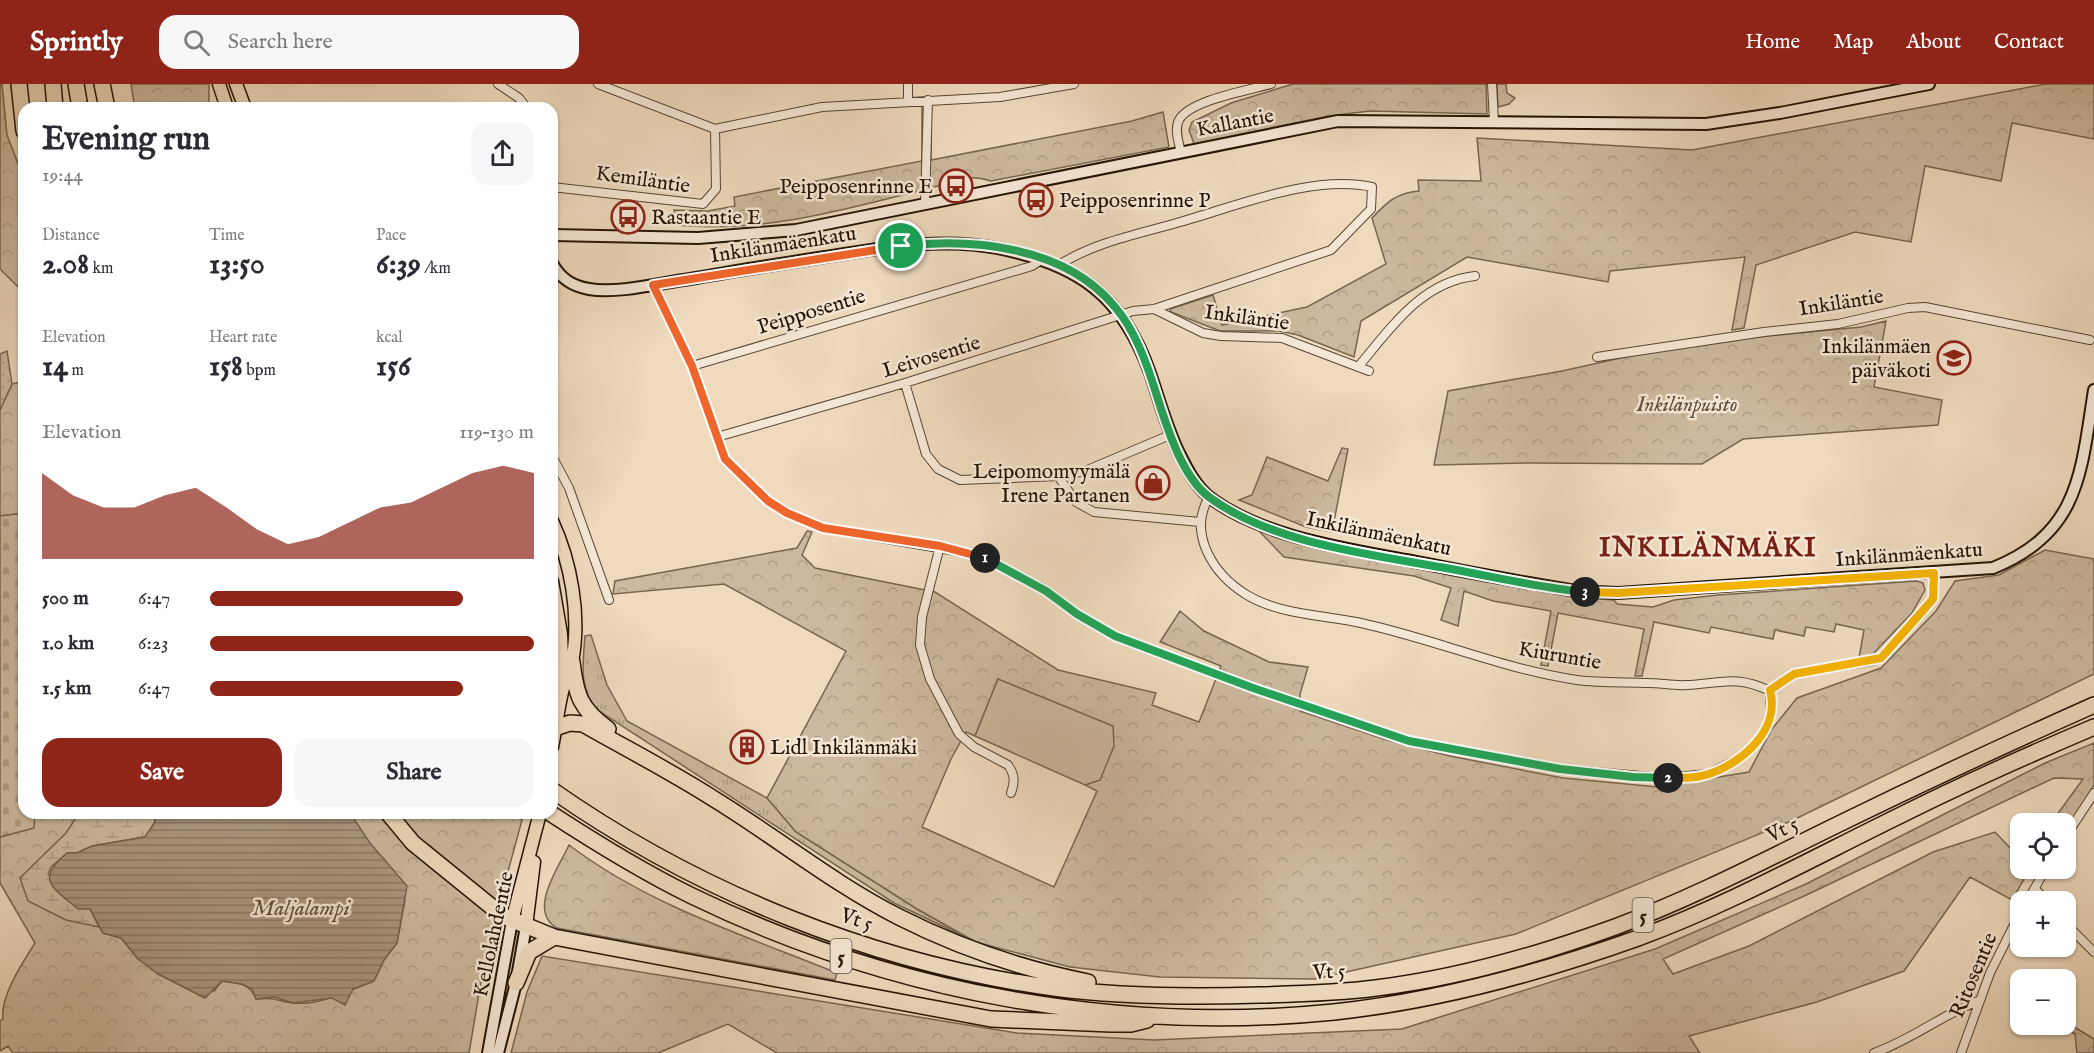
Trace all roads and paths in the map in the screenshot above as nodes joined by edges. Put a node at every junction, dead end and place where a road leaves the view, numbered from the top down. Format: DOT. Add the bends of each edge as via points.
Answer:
graph roads {
  1 [pos="19,84"];
  2 [pos="53,84"];
  3 [pos="76,84"];
  4 [pos="102,84"];
  5 [pos="219,84"];
  6 [pos="236,84"];
  7 [pos="498,84"];
  8 [pos="598,84"];
  9 [pos="908,84"];
  10 [pos="1074,84"];
  11 [pos="1271,84"];
  12 [pos="1492,84"];
  13 [pos="1929,84"];
  14 [pos="928,100"];
  15 [pos="908,101"];
  16 [pos="21,102"];
  17 [pos="54,102"];
  18 [pos="79,102"];
  19 [pos="106,102"];
  20 [pos="225,102"];
  21 [pos="243,102"];
  22 [pos="522,102"];
  23 [pos="1494,122"];
  24 [pos="715,129"];
  25 [pos="1181,153"];
  26 [pos="558,188"];
  27 [pos="926,204"];
  28 [pos="558,234"];
  29 [pos="1044,259"];
  30 [pos="1059,265"];
  31 [pos="558,274"];
  32 [pos="1475,276"];
  33 [pos="653,285"];
  34 [pos="1154,309"];
  35 [pos="1122,316"];
  36 [pos="2090,340"];
  37 [pos="1597,357"];
  38 [pos="692,366"];
  39 [pos="1358,367"];
  40 [pos="1369,371"];
  41 [pos="904,383"];
  42 [pos="2094,390"];
  43 [pos="1170,435"];
  44 [pos="717,437"];
  45 [pos="558,467"];
  46 [pos="1058,476"];
  47 [pos="1209,497"];
  48 [pos="1200,522"];
  49 [pos="558,540"];
  50 [pos="940,546"];
  51 [pos="1934,573"];
  52 [pos="609,600"];
  53 [pos="558,616"];
  54 [pos="572,662"];
  55 [pos="563,686"];
  56 [pos="1770,690"];
  57 [pos="2094,705"];
  58 [pos="558,715"];
  59 [pos="2094,727"];
  60 [pos="558,734"];
  61 [pos="1011,793"];
  62 [pos="2094,793"];
  63 [pos="558,794"];
  64 [pos="713,798"];
  65 [pos="558,818"];
  66 [pos="393,819"];
  67 [pos="539,819"];
  68 [pos="2076,821"];
  69 [pos="2039,879"];
  70 [pos="2034,888"];
  71 [pos="2032,891"];
  72 [pos="2037,891"];
  73 [pos="519,924"];
  74 [pos="2010,934"];
  75 [pos="2076,934"];
  76 [pos="554,937"];
  77 [pos="2094,952"];
  78 [pos="516,983"];
  79 [pos="1156,995"];
  80 [pos="1978,1001"];
  81 [pos="1159,1017"];
  82 [pos="488,1053"];
  83 [pos="498,1053"];
  84 [pos="1874,1053"];
  85 [pos="1961,1053"];
  1 -- 16 [label="highway"];
  2 -- 17 [label="highway"];
  3 -- 18 [label="highway"];
  4 -- 19 [label="highway"];
  5 -- 20 [label="main road"];
  6 -- 21 [label="main road"];
  7 -- 22 [label="street"];
  8 -- 24 [label="street"];
  9 -- 15 [label="street"];
  10 -- 14 [label="street" via="1000,96"];
  11 -- 25 [label="street" via="1210,102 1183,116 1177,130"];
  12 -- 23 [label="street"];
  13 -- 23 [label="street, Kallantie" via="1706,124"];
  14 -- 15 [label="street"];
  14 -- 27 [label="street"];
  15 -- 24 [label="street" via="822,107"];
  23 -- 25 [label="street, Kallantie" via="1338,121"];
  24 -- 26 [label="street, Kemiläntie" via="716,189 703,204"];
  25 -- 27 [label="street, Kallantie"];
  27 -- 28 [label="street, Kallantie" via="774,232 698,238"];
  29 -- 30 [label="street, Inkilänmäenkatu"];
  29 -- 33 [label="street, Inkilänmäenkatu" via="992,247 938,242 858,251"];
  29 -- 38 [label="street, Peipposentie" via="1032,266"];
  30 -- 34 [label="street, Leivosentie" via="1094,246 1293,189 1351,184 1372,187 1371,209 1330,250"];
  30 -- 35 [label="street, Inkilänmäenkatu" via="1100,292"];
  31 -- 33 [label="street, Inkilänmäenkatu" via="588,289"];
  32 -- 39 [label="street" via="1433,288 1407,311"];
  33 -- 38 [label="street"];
  34 -- 35 [label="street, Leivosentie"];
  34 -- 39 [label="street, Inkiläntie" via="1203,333 1282,338"];
  35 -- 41 [label="street, Leivosentie"];
  35 -- 43 [label="street, Inkilänmäenkatu" via="1149,370"];
  36 -- 37 [label="street, Inkiläntie" via="1908,308 1838,324"];
  38 -- 44 [label="street"];
  39 -- 40 [label="street, Inkiläntie"];
  41 -- 44 [label="street, Leivosentie"];
  41 -- 46 [label="street" via="926,454 945,474 973,481"];
  42 -- 51 [label="street, Inkilänmäenkatu" via="2079,472 2069,505 2055,526 2029,551 1993,568"];
  43 -- 46 [label="street" via="1085,471"];
  43 -- 47 [label="street, Inkilänmäenkatu" via="1188,470"];
  44 -- 50 [label="street" via="730,466 787,513 848,533"];
  45 -- 52 [label="street"];
  46 -- 48 [label="street" via="1076,502 1094,512"];
  47 -- 48 [label="street"];
  47 -- 51 [label="street, Inkilänmäenkatu" via="1241,515 1309,541 1576,591 1618,593"];
  48 -- 56 [label="street, Kiuruntie" via="1203,543 1216,568 1237,588 1263,602 1359,622 1468,654 1578,680 1685,685 1723,679"];
  49 -- 54 [label="main road" via="574,606"];
  50 -- 56 [label="street" via="1000,564 1115,636 1253,688 1409,741 1532,764 1633,777 1686,778 1708,774 1725,768 1755,744 1771,712"];
  50 -- 61 [label="street" via="922,617 922,652 930,679 959,734 1008,765 1014,776"];
  51 -- 56 [label="street" via="1933,599 1881,658 1794,674"];
  53 -- 55 [label="main road"];
  54 -- 55 [label="main road"];
  54 -- 64 [label="highway" via="580,700 593,718 702,787"];
  55 -- 58 [label="main road"];
  57 -- 79 [label="highway, Vt 5 / 5" via="1693,894 1559,946 1468,971 1376,988 1266,995"];
  59 -- 81 [label="highway, Vt 5 / 5" via="1911,810 1713,908 1532,973 1336,1012 1273,1017"];
  60 -- 64 [label="highway" via="570,723 583,724"];
  62 -- 68 [label="street"];
  63 -- 79 [label="highway, Vt 5 / 5" via="612,830 683,869 829,932 959,970 1056,988"];
  64 -- 79 [label="highway" via="897,916 951,941 1054,975"];
  65 -- 81 [label="highway, Vt 5 / 5" via="690,895 747,921 863,963 955,989 1028,1003"];
  66 -- 73 [label="highway" via="413,843"];
  67 -- 73 [label="main road, Kellolahdentie"];
  69 -- 70 [label="street"];
  70 -- 71 [label="street"];
  70 -- 72 [label="street"];
  73 -- 76 [label="highway"];
  73 -- 78 [label="street, Kellolahdentie"];
  73 -- 82 [label="street, Kellolahdentie"];
  74 -- 80 [label="street, Ritosentie"];
  75 -- 77 [label="street"];
  76 -- 78 [label="highway" via="529,952"];
  76 -- 81 [label="highway" via="991,1019 1131,1024"];
  78 -- 83 [label="street, Kellolahdentie"];
  80 -- 84 [label="street"];
  80 -- 85 [label="street, Ritosentie"];
}
